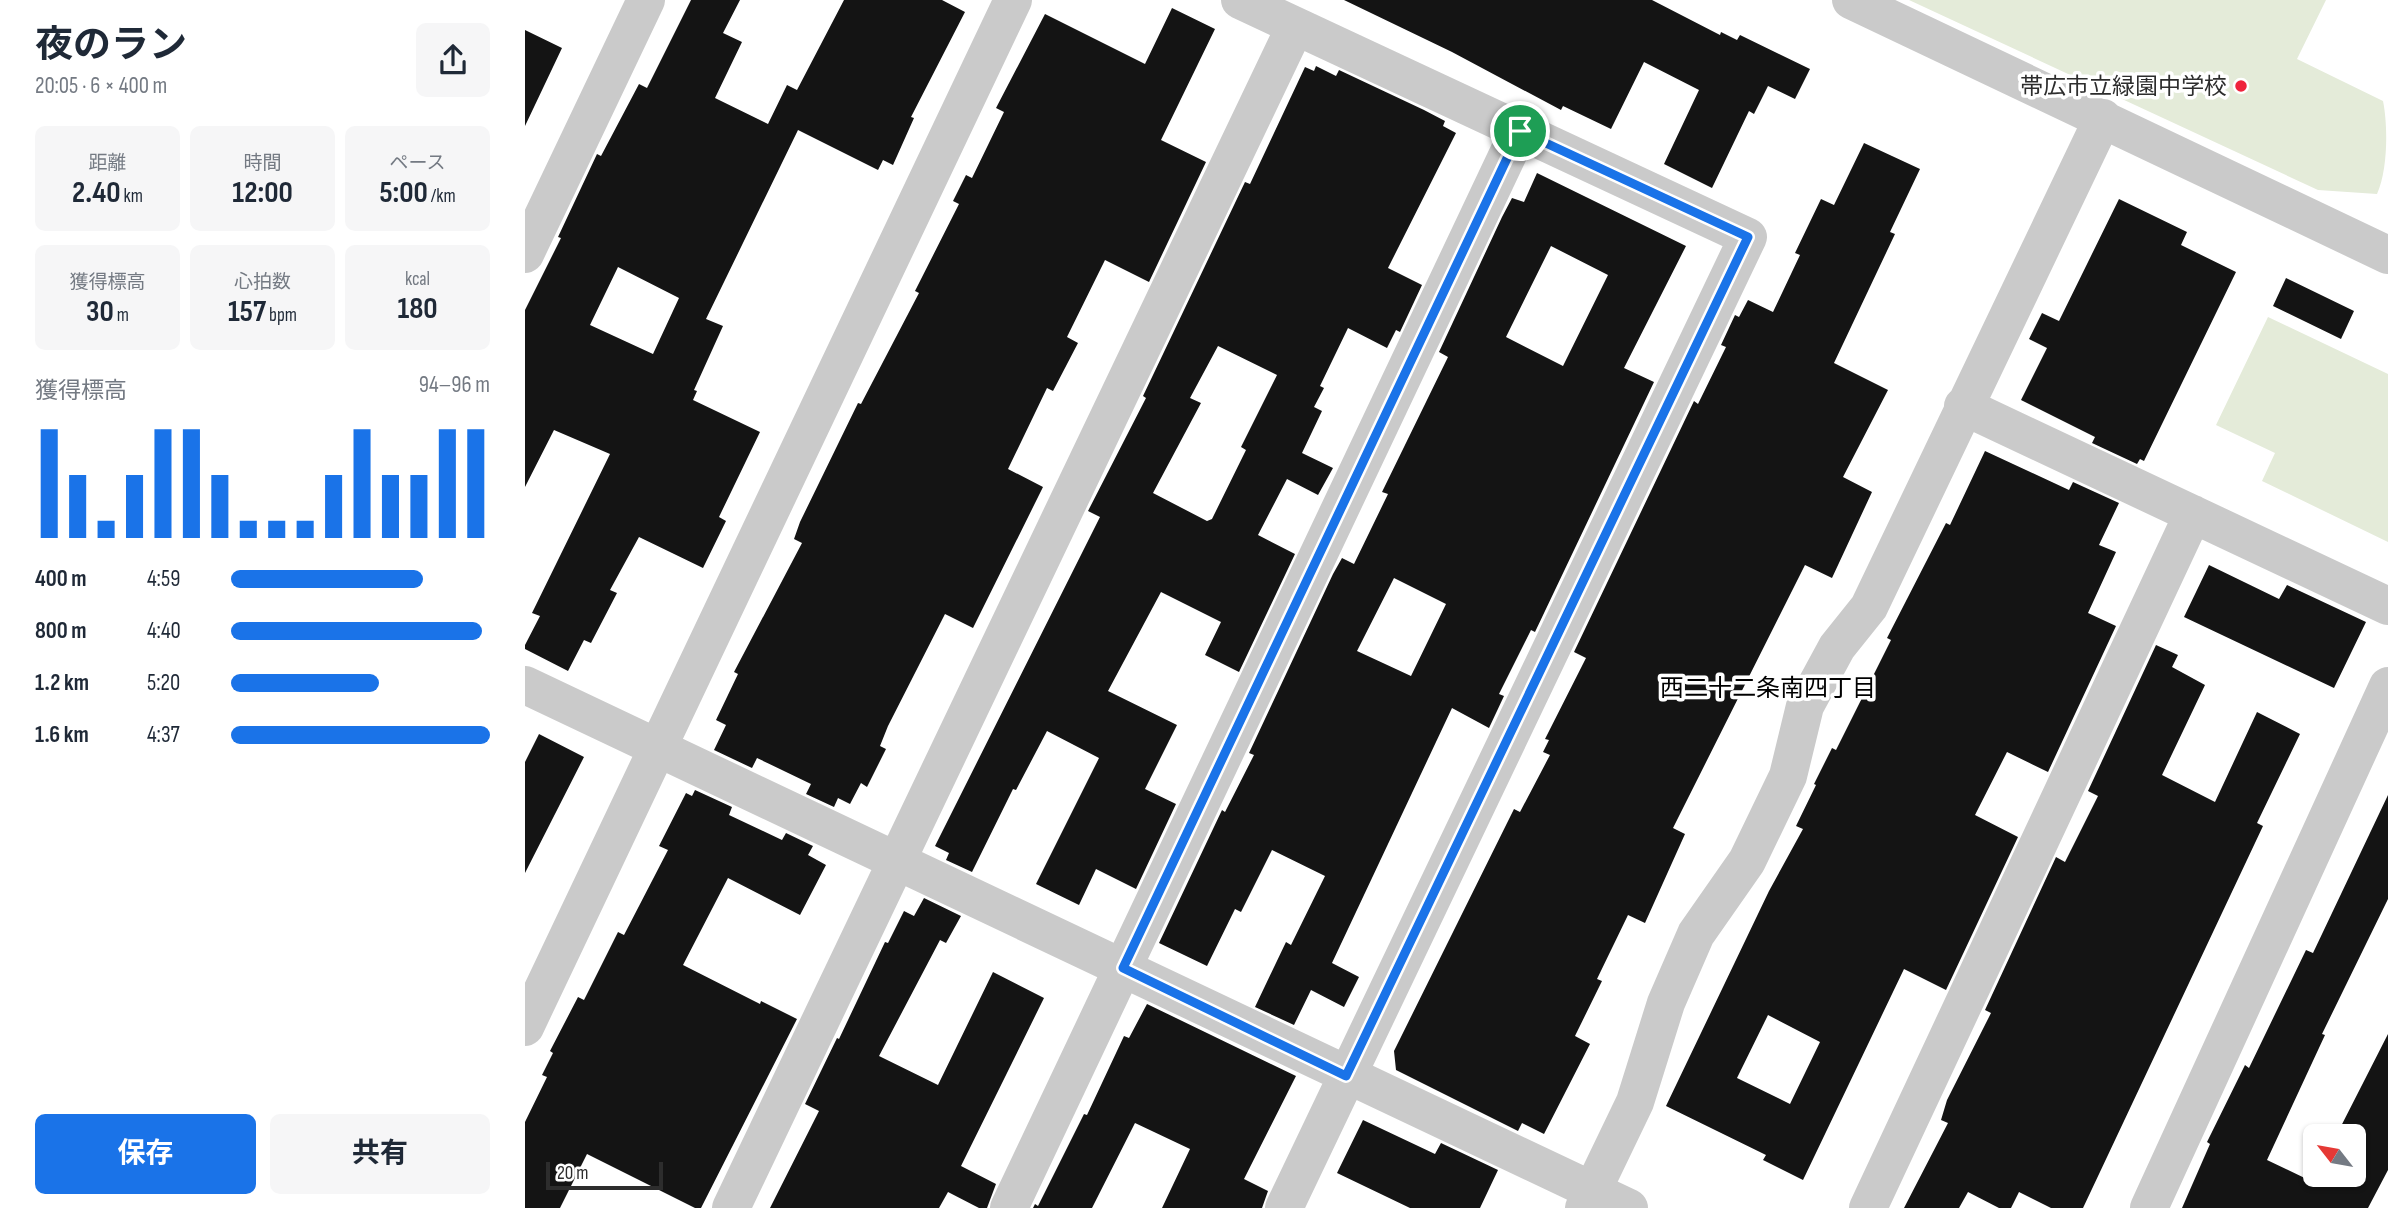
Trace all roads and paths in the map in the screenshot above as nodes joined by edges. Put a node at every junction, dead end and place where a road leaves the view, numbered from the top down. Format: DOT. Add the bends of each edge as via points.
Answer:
graph roads {
  1 [pos="646,0"];
  2 [pos="1013,0"];
  3 [pos="1240,0"];
  4 [pos="1851,0"];
  5 [pos="1295,27"];
  6 [pos="2103,118"];
  7 [pos="1520,131"];
  8 [pos="525,254"];
  9 [pos="2388,254"];
  10 [pos="1963,406"];
  11 [pos="2193,514"];
  12 [pos="2388,606"];
  13 [pos="525,685"];
  14 [pos="2388,686"];
  15 [pos="657,748"];
  16 [pos="897,861"];
  17 [pos="1123,968"];
  18 [pos="525,1027"];
  19 [pos="1346,1076"];
  20 [pos="1589,1199"];
  21 [pos="731,1208"];
  22 [pos="1009,1208"];
  23 [pos="1284,1208"];
  24 [pos="1629,1208"];
  25 [pos="1868,1208"];
  26 [pos="2149,1208"];
  1 -- 8 [label="street"];
  2 -- 15 [label="street"];
  3 -- 5 [label="street"];
  4 -- 6 [label="street"];
  5 -- 7 [label="street"];
  5 -- 16 [label="street"];
  6 -- 9 [label="street"];
  6 -- 10 [label="street"];
  7 -- 17 [label="street"];
  7 -- 19 [label="street" via="1748,237"];
  10 -- 11 [label="street"];
  10 -- 20 [label="street" via="1869,607 1836,647 1805,706 1788,776 1747,861 1696,934 1666,1003 1635,1102"];
  11 -- 12 [label="street"];
  11 -- 25 [label="street"];
  13 -- 15 [label="street"];
  14 -- 26 [label="street"];
  15 -- 16 [label="street"];
  15 -- 18 [label="street"];
  16 -- 17 [label="street"];
  16 -- 21 [label="street"];
  17 -- 19 [label="street"];
  17 -- 22 [label="street"];
  19 -- 20 [label="street"];
  19 -- 23 [label="street"];
  20 -- 24 [label="street"];
}
